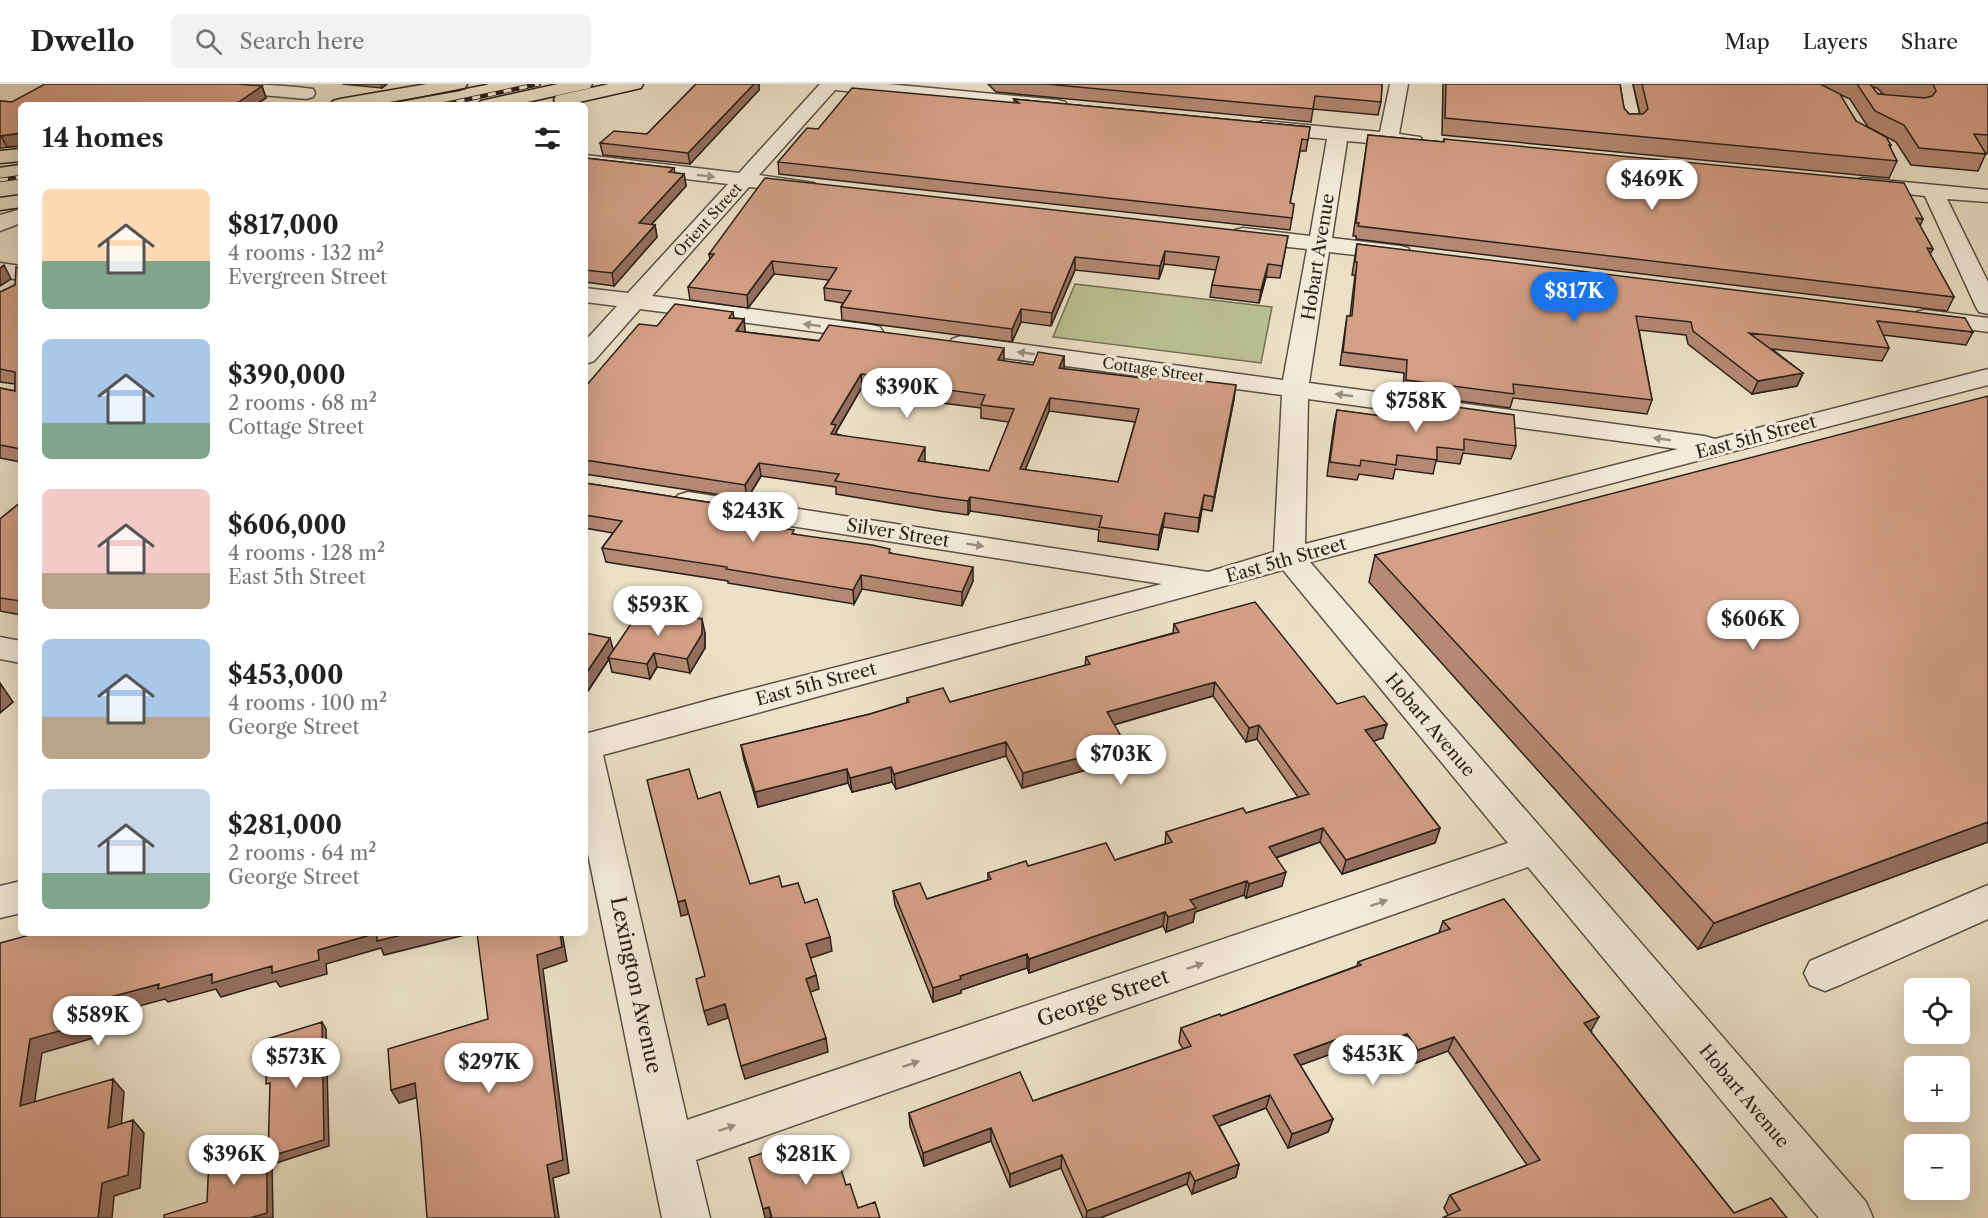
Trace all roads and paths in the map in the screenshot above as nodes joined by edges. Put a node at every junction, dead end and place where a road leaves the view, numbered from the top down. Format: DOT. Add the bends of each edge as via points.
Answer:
graph roads {
  1 [pos="208,84"];
  2 [pos="458,84"];
  3 [pos="583,84"];
  4 [pos="634,84"];
  5 [pos="830,84"];
  6 [pos="1399,84"];
  7 [pos="1623,84"];
  8 [pos="306,94"];
  9 [pos="357,102"];
  10 [pos="502,102"];
  11 [pos="554,102"];
  12 [pos="1072,108"];
  13 [pos="1245,125"];
  14 [pos="1632,133"];
  15 [pos="1338,134"];
  16 [pos="1388,139"];
  17 [pos="1432,143"];
  18 [pos="18,155"];
  19 [pos="0,157"];
  20 [pos="588,161"];
  21 [pos="1901,168"];
  22 [pos="743,180"];
  23 [pos="1845,182"];
  24 [pos="18,188"];
  25 [pos="826,189"];
  26 [pos="1923,190"];
  27 [pos="0,191"];
  28 [pos="1988,196"];
  29 [pos="18,201"];
  30 [pos="0,204"];
  31 [pos="18,216"];
  32 [pos="0,224"];
  33 [pos="1226,233"];
  34 [pos="1320,243"];
  35 [pos="1426,256"];
  36 [pos="0,270"];
  37 [pos="18,273"];
  38 [pos="588,295"];
  39 [pos="634,301"];
  40 [pos="1988,307"];
  41 [pos="1906,315"];
  42 [pos="1988,325"];
  43 [pos="894,335"];
  44 [pos="941,342"];
  45 [pos="588,353"];
  46 [pos="1988,377"];
  47 [pos="1295,388"];
  48 [pos="1720,447"];
  49 [pos="656,496"];
  50 [pos="1289,558"];
  51 [pos="1212,581"];
  52 [pos="0,648"];
  53 [pos="18,651"];
  54 [pos="588,746"];
  55 [pos="588,766"];
  56 [pos="1534,849"];
  57 [pos="18,898"];
  58 [pos="1988,901"];
  59 [pos="0,902"];
  60 [pos="1826,973"];
  61 [pos="671,1147"];
  62 [pos="686,1218"];
  63 [pos="1849,1218"];
  1 -- 8 [label="street"];
  2 -- 9 [label="main road"];
  3 -- 10 [label="main road"];
  4 -- 11 [label="main road"];
  5 -- 12 [label="street"];
  5 -- 22 [label="street, Orient Street"];
  6 -- 16 [label="street"];
  7 -- 14 [label="street"];
  13 -- 15 [label="street"];
  15 -- 16 [label="street"];
  15 -- 34 [label="street, Hobart Avenue"];
  16 -- 17 [label="street"];
  18 -- 19 [label="main road"];
  20 -- 22 [label="street, one-way"];
  21 -- 26 [label="street"];
  22 -- 25 [label="street"];
  22 -- 39 [label="street, Orient Street"];
  23 -- 26 [label="street"];
  24 -- 27 [label="main road"];
  26 -- 28 [label="street"];
  26 -- 40 [label="street"];
  29 -- 30 [label="main road"];
  31 -- 32 [label="street"];
  33 -- 34 [label="street"];
  34 -- 35 [label="street"];
  34 -- 47 [label="street, Hobart Avenue"];
  36 -- 37 [label="street"];
  38 -- 39 [label="street"];
  43 -- 39 [label="street, one-way"];
  39 -- 45 [label="street, Orient Street"];
  41 -- 42 [label="street"];
  47 -- 44 [label="street, Cottage Street, one-way"];
  46 -- 48 [label="street, East 5th Street"];
  48 -- 47 [label="street, Cottage Street, one-way"];
  47 -- 50 [label="street, Hobart Avenue"];
  48 -- 50 [label="street, East 5th Street"];
  49 -- 51 [label="street, Silver Street, one-way"];
  50 -- 51 [label="street, East 5th Street"];
  50 -- 56 [label="street, Hobart Avenue"];
  51 -- 54 [label="street, East 5th Street"];
  52 -- 53 [label="street"];
  55 -- 61 [label="street, Lexington Avenue"];
  61 -- 56 [label="street, George Street, one-way"];
  56 -- 63 [label="street, Hobart Avenue"];
  57 -- 59 [label="street"];
  58 -- 60 [label="street"];
  61 -- 62 [label="street, Lexington Avenue"];
}
